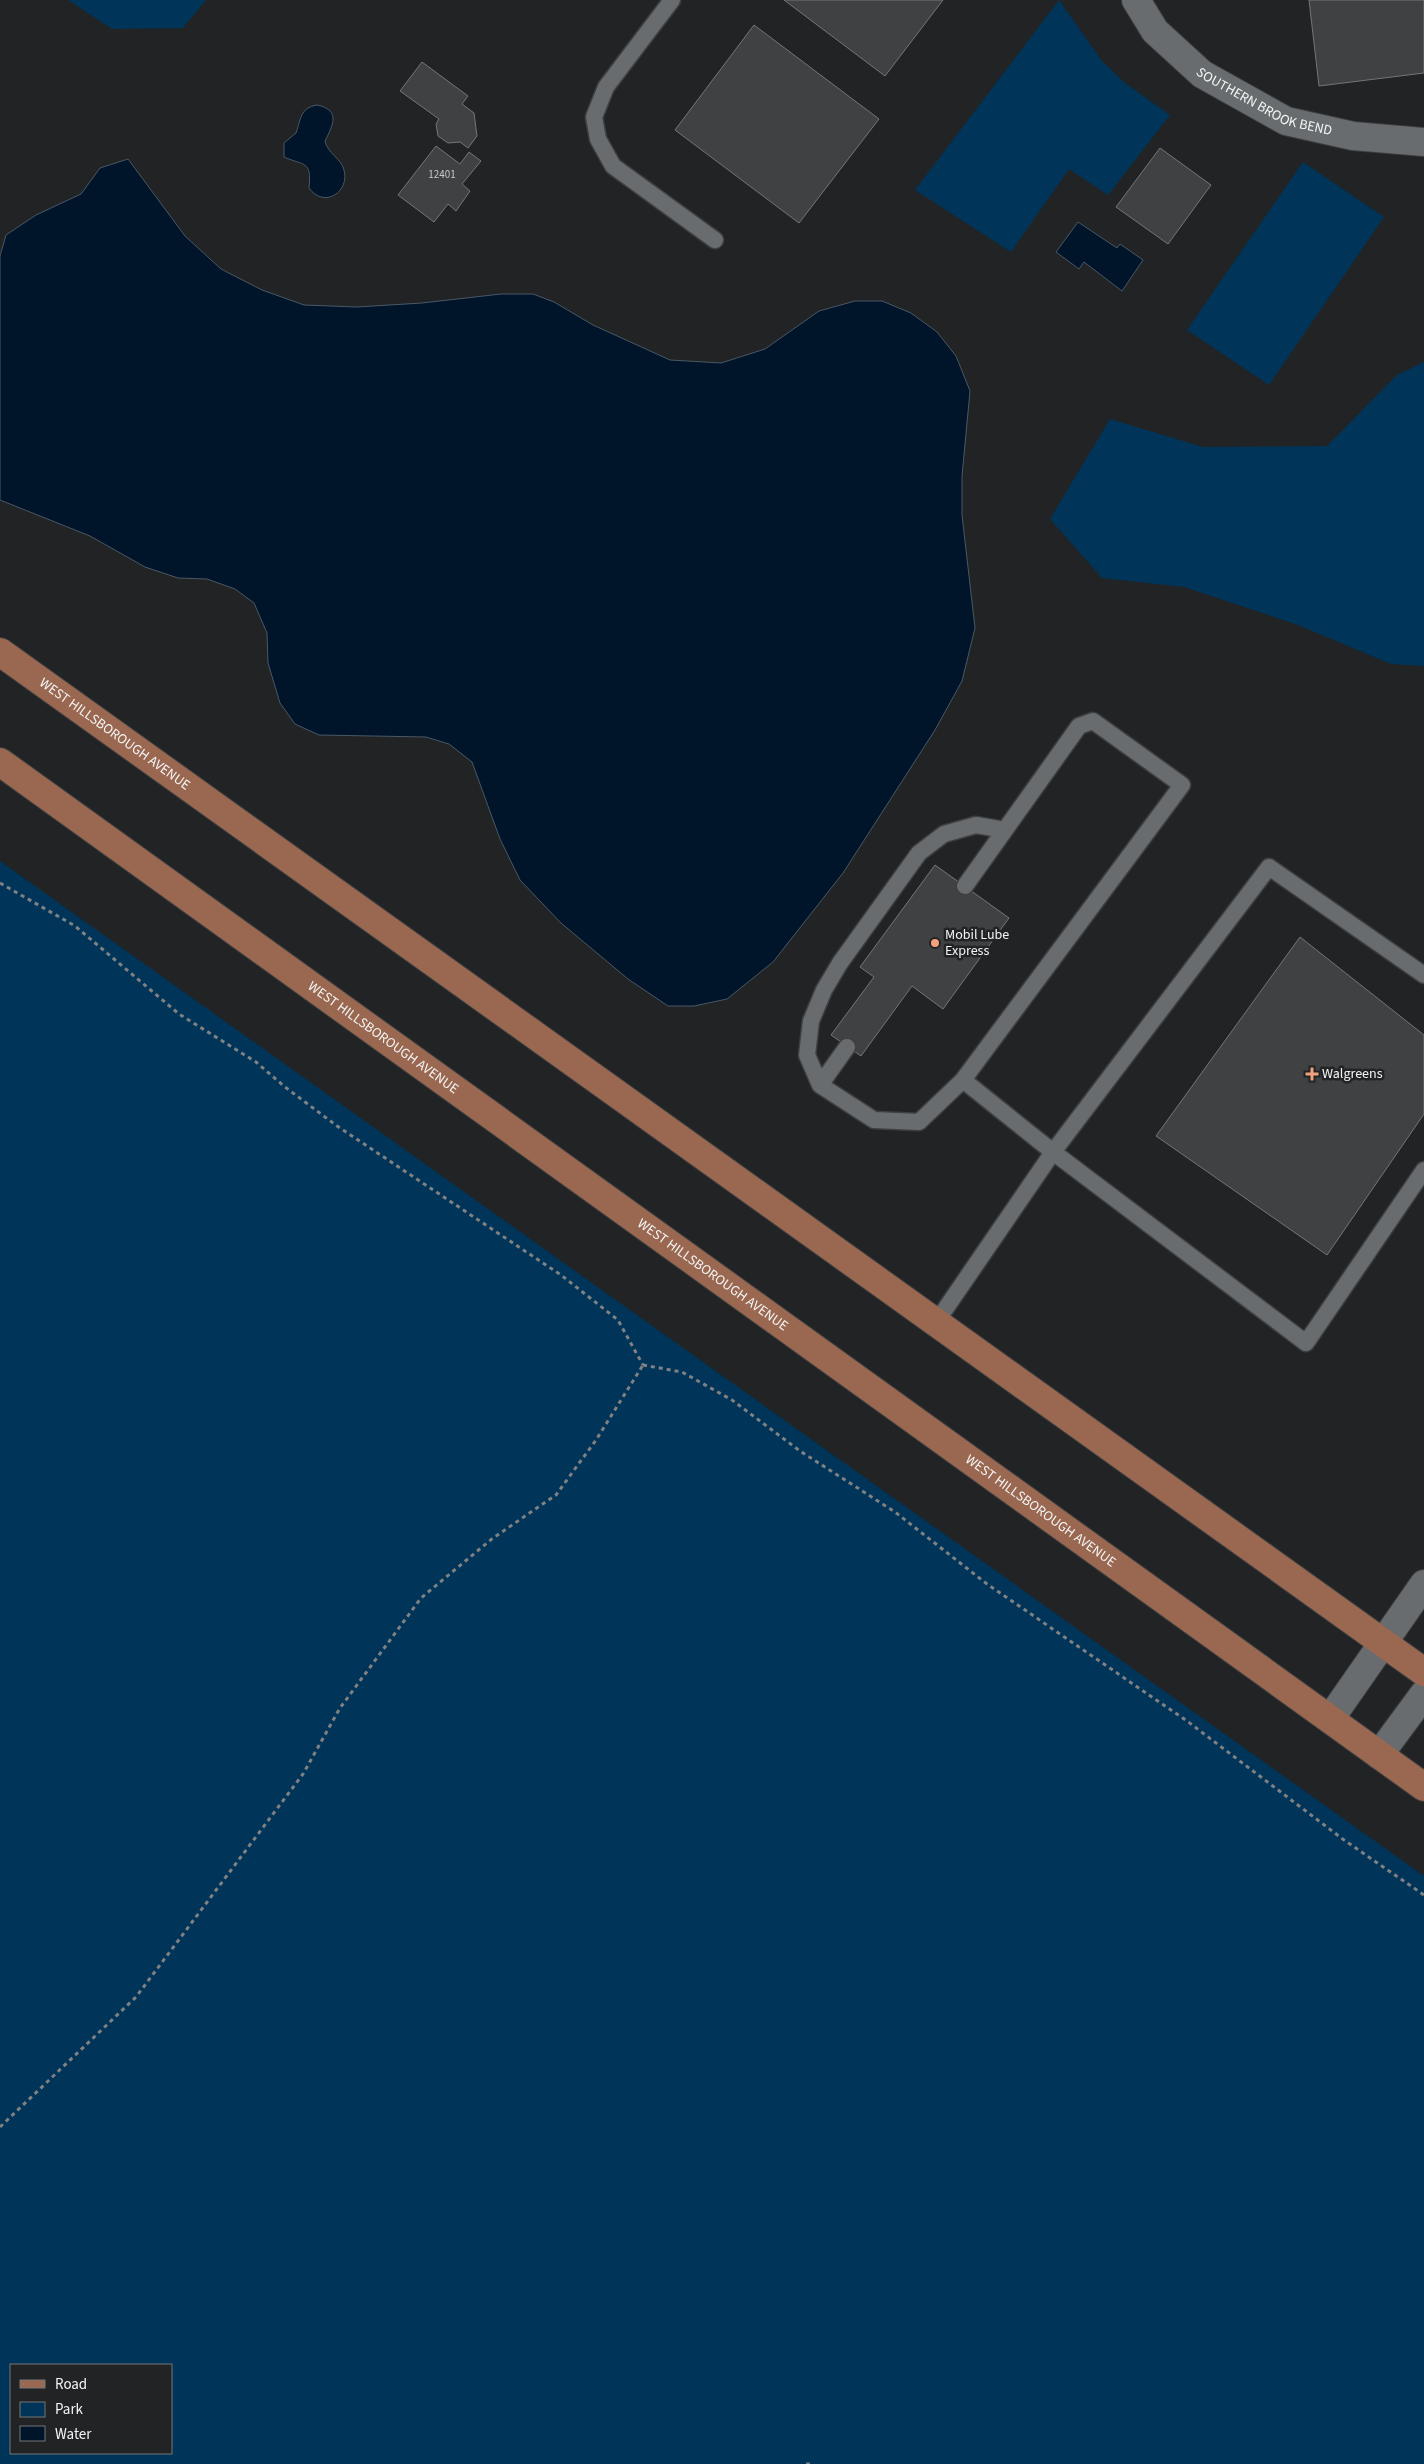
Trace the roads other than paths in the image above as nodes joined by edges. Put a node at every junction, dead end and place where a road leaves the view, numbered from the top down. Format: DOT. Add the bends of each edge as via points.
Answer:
graph roads {
  1 [pos="672,0"];
  2 [pos="1136,0"];
  3 [pos="1424,142"];
  4 [pos="715,240"];
  5 [pos="0,652"];
  6 [pos="0,762"];
  7 [pos="1004,830"];
  8 [pos="964,886"];
  9 [pos="1424,975"];
  10 [pos="847,1048"];
  11 [pos="963,1080"];
  12 [pos="820,1085"];
  13 [pos="1053,1152"];
  14 [pos="1424,1170"];
  15 [pos="935,1324"];
  16 [pos="1424,1584"];
  17 [pos="1383,1642"];
  18 [pos="1424,1672"];
  19 [pos="1424,1694"];
  20 [pos="1330,1719"];
  21 [pos="1379,1755"];
  22 [pos="1424,1787"];
  1 -- 4 [label="lane" via="606,87 594,117 598,139 613,166"];
  2 -- 3 [label="street, SOUTHERN BROOK BEND" via="1155,30 1202,74 1286,121 1354,136"];
  5 -- 15 [label="main road, WEST HILLSBOROUGH AVENUE"];
  6 -- 20 [label="main road, WEST HILLSBOROUGH AVENUE"];
  7 -- 8 [label="lane"];
  7 -- 11 [label="lane" via="1079,726 1093,721 1182,785"];
  7 -- 12 [label="lane" via="976,825 944,834 919,853 840,962 812,1021 807,1055"];
  9 -- 13 [label="lane" via="1269,867"];
  10 -- 12 [label="lane"];
  11 -- 12 [label="lane" via="919,1122 874,1120"];
  11 -- 13 [label="lane"];
  13 -- 14 [label="lane" via="1306,1343"];
  13 -- 15 [label="lane"];
  15 -- 17 [label="main road, WEST HILLSBOROUGH AVENUE"];
  16 -- 17 [label="street"];
  17 -- 18 [label="main road, WEST HILLSBOROUGH AVENUE"];
  17 -- 20 [label="street"];
  19 -- 21 [label="street"];
  20 -- 21 [label="main road, WEST HILLSBOROUGH AVENUE"];
  21 -- 22 [label="main road, WEST HILLSBOROUGH AVENUE"];
}
